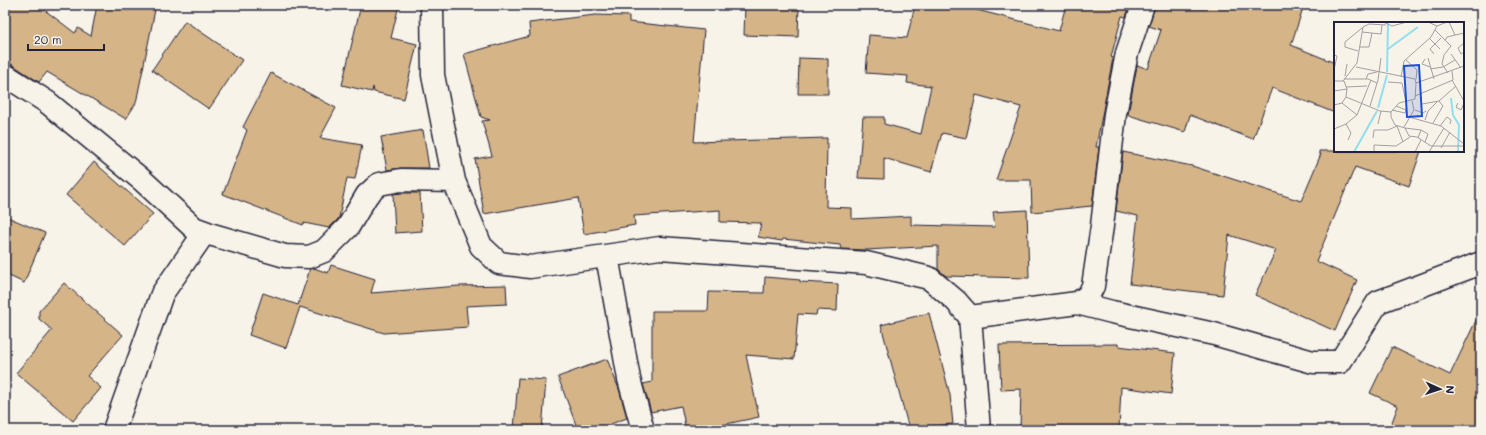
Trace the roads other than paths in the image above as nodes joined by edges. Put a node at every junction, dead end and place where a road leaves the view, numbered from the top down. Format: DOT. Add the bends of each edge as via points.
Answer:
graph roads {
  1 [pos="432,5"];
  2 [pos="1144,5"];
  3 [pos="5,75"];
  4 [pos="454,181"];
  5 [pos="205,232"];
  6 [pos="607,256"];
  7 [pos="1481,263"];
  8 [pos="1077,303"];
  9 [pos="970,317"];
  10 [pos="114,430"];
  11 [pos="643,430"];
  12 [pos="979,430"];
  1 -- 4 [label="street" via="433,75"];
  2 -- 8 [label="street" via="1127,53 1115,114 1093,286 1088,296"];
  3 -- 5 [label="street" via="47,102 142,180 194,228"];
  4 -- 5 [label="street" via="401,180 379,184 367,195 348,227 324,251 309,257 285,256"];
  4 -- 6 [label="street" via="481,246 499,263 530,267"];
  5 -- 10 [label="street" via="162,294"];
  6 -- 9 [label="street" via="660,248 866,263 929,278"];
  6 -- 11 [label="street" via="629,379"];
  7 -- 8 [label="street" via="1378,302 1340,362 1313,362 1214,334"];
  8 -- 9 [label="street"];
  9 -- 12 [label="street"];
}
